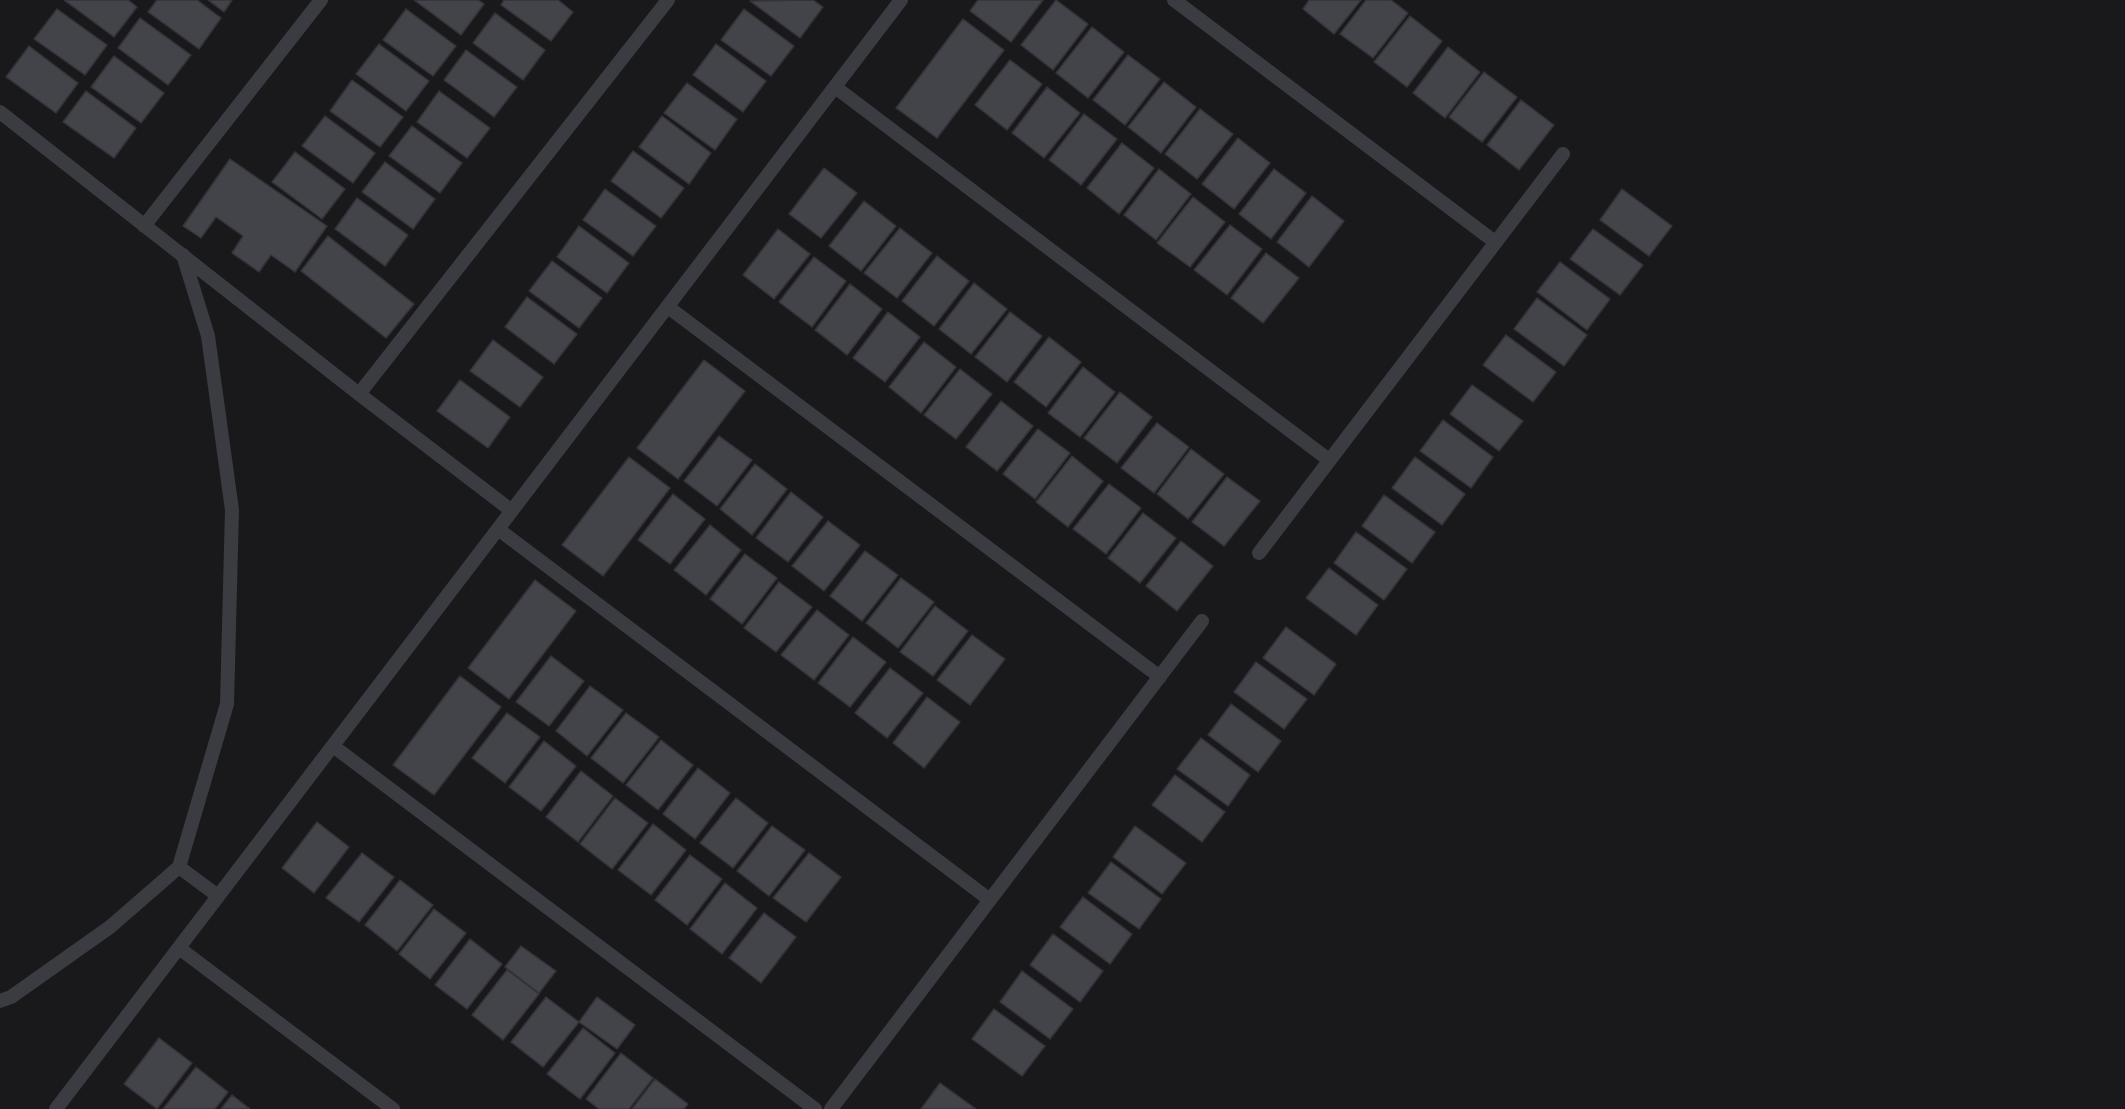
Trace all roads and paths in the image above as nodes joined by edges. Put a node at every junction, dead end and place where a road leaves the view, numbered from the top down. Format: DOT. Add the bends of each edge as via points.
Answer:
graph roads {
  1 [pos="321,0"];
  2 [pos="668,0"];
  3 [pos="901,0"];
  4 [pos="1174,0"];
  5 [pos="835,87"];
  6 [pos="0,112"];
  7 [pos="1563,154"];
  8 [pos="144,225"];
  9 [pos="1495,242"];
  10 [pos="183,255"];
  11 [pos="668,307"];
  12 [pos="359,394"];
  13 [pos="1329,460"];
  14 [pos="512,511"];
  15 [pos="498,529"];
  16 [pos="1258,553"];
  17 [pos="1202,621"];
  18 [pos="1160,677"];
  19 [pos="333,746"];
  20 [pos="179,867"];
  21 [pos="218,896"];
  22 [pos="990,900"];
  23 [pos="179,948"];
  24 [pos="0,1001"];
  25 [pos="56,1109"];
  26 [pos="393,1109"];
  27 [pos="815,1109"];
  28 [pos="831,1109"];
  1 -- 8 [label="lane"];
  2 -- 12 [label="lane"];
  3 -- 5 [label="lane"];
  4 -- 9 [label="lane"];
  5 -- 11 [label="lane"];
  5 -- 13 [label="lane"];
  6 -- 8 [label="lane"];
  7 -- 9 [label="lane"];
  8 -- 10 [label="lane"];
  9 -- 13 [label="lane"];
  10 -- 12 [label="lane"];
  10 -- 20 [label="lane" via="207,336 232,510 227,704"];
  11 -- 14 [label="lane"];
  11 -- 18 [label="lane"];
  12 -- 14 [label="lane"];
  13 -- 16 [label="lane"];
  14 -- 15 [label="lane"];
  15 -- 19 [label="lane"];
  15 -- 22 [label="lane"];
  17 -- 18 [label="lane"];
  18 -- 22 [label="lane"];
  19 -- 21 [label="lane"];
  19 -- 27 [label="lane"];
  20 -- 21 [label="lane"];
  20 -- 24 [label="lane" via="110,927"];
  21 -- 23 [label="lane"];
  22 -- 28 [label="lane"];
  23 -- 25 [label="lane"];
  23 -- 26 [label="lane"];
}
